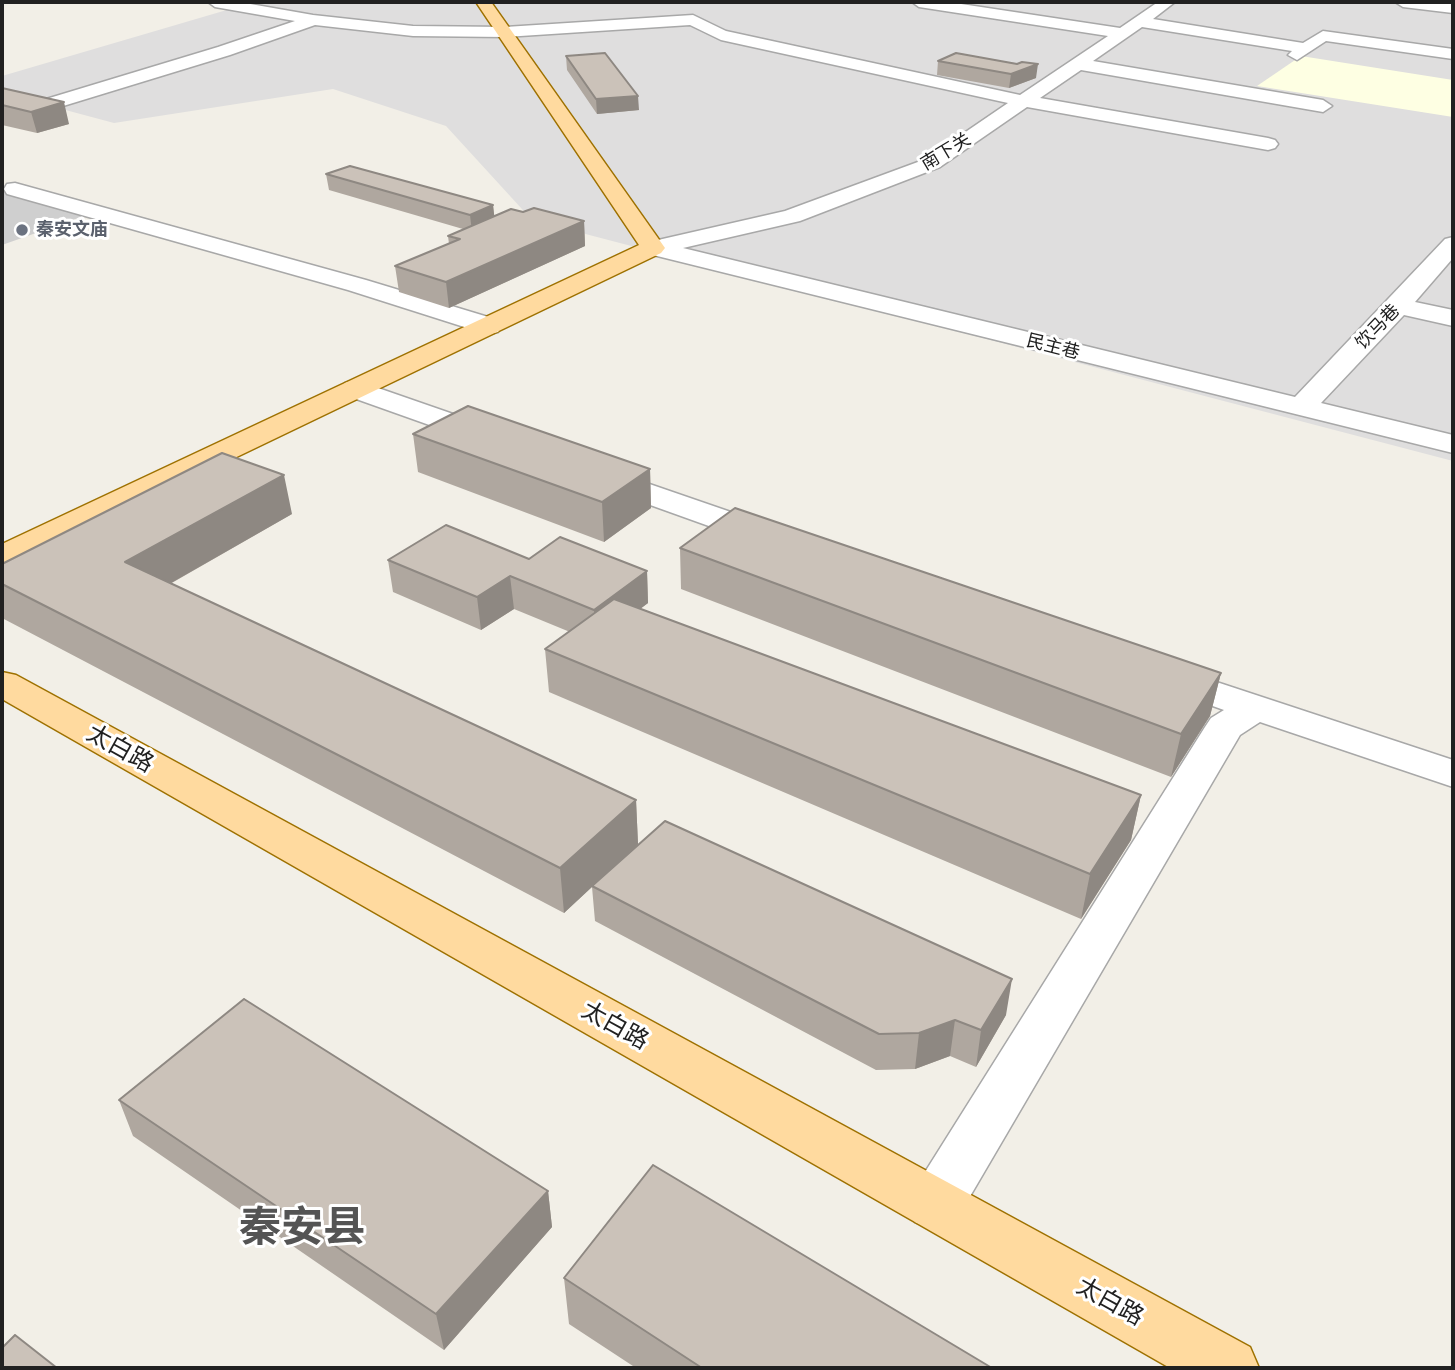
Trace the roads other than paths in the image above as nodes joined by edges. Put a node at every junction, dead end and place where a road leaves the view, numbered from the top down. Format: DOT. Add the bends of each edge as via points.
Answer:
graph roads {
  1 [pos="215,2"];
  2 [pos="483,2"];
  3 [pos="919,2"];
  4 [pos="1168,2"];
  5 [pos="1403,2"];
  6 [pos="1453,8"];
  7 [pos="313,20"];
  8 [pos="505,33"];
  9 [pos="1131,33"];
  10 [pos="1453,54"];
  11 [pos="1078,56"];
  12 [pos="1024,101"];
  13 [pos="1323,106"];
  14 [pos="30,110"];
  15 [pos="1268,144"];
  16 [pos="15,189"];
  17 [pos="1452,244"];
  18 [pos="653,248"];
  19 [pos="1398,306"];
  20 [pos="1453,318"];
  21 [pos="489,326"];
  22 [pos="355,390"];
  23 [pos="1301,407"];
  24 [pos="1453,444"];
  25 [pos="524,449"];
  26 [pos="577,468"];
  27 [pos="798,546"];
  28 [pos="2,557"];
  29 [pos="1138,666"];
  30 [pos="2,683"];
  31 [pos="1255,707"];
  32 [pos="1453,774"];
  33 [pos="935,1205"];
  34 [pos="1228,1368"];
  1 -- 7 [label="street"];
  2 -- 8 [label="main road"];
  3 -- 9 [label="street"];
  4 -- 9 [label="street, 南下关"];
  5 -- 6 [label="street"];
  7 -- 8 [label="street" via="413,31"];
  7 -- 14 [label="street"];
  8 -- 12 [label="street" via="693,20 722,35"];
  8 -- 18 [label="main road"];
  9 -- 10 [label="street" via="1301,51 1323,36"];
  9 -- 11 [label="street, 南下关"];
  11 -- 12 [label="street, 南下关"];
  11 -- 13 [label="street"];
  12 -- 15 [label="street"];
  12 -- 18 [label="street, 南下关" via="933,163 792,216"];
  16 -- 21 [label="street"];
  17 -- 19 [label="street, 饮马巷"];
  18 -- 21 [label="main road"];
  18 -- 23 [label="street, 民主巷"];
  19 -- 20 [label="street"];
  19 -- 23 [label="street, 饮马巷"];
  21 -- 22 [label="main road"];
  22 -- 25 [label="street"];
  22 -- 28 [label="main road"];
  23 -- 24 [label="street, 民主巷"];
  26 -- 27 [label="street"];
  29 -- 31 [label="street"];
  30 -- 33 [label="main road, 太白路"];
  31 -- 32 [label="street"];
  31 -- 33 [label="street" via="1225,727"];
  33 -- 34 [label="main road, 太白路"];
}
